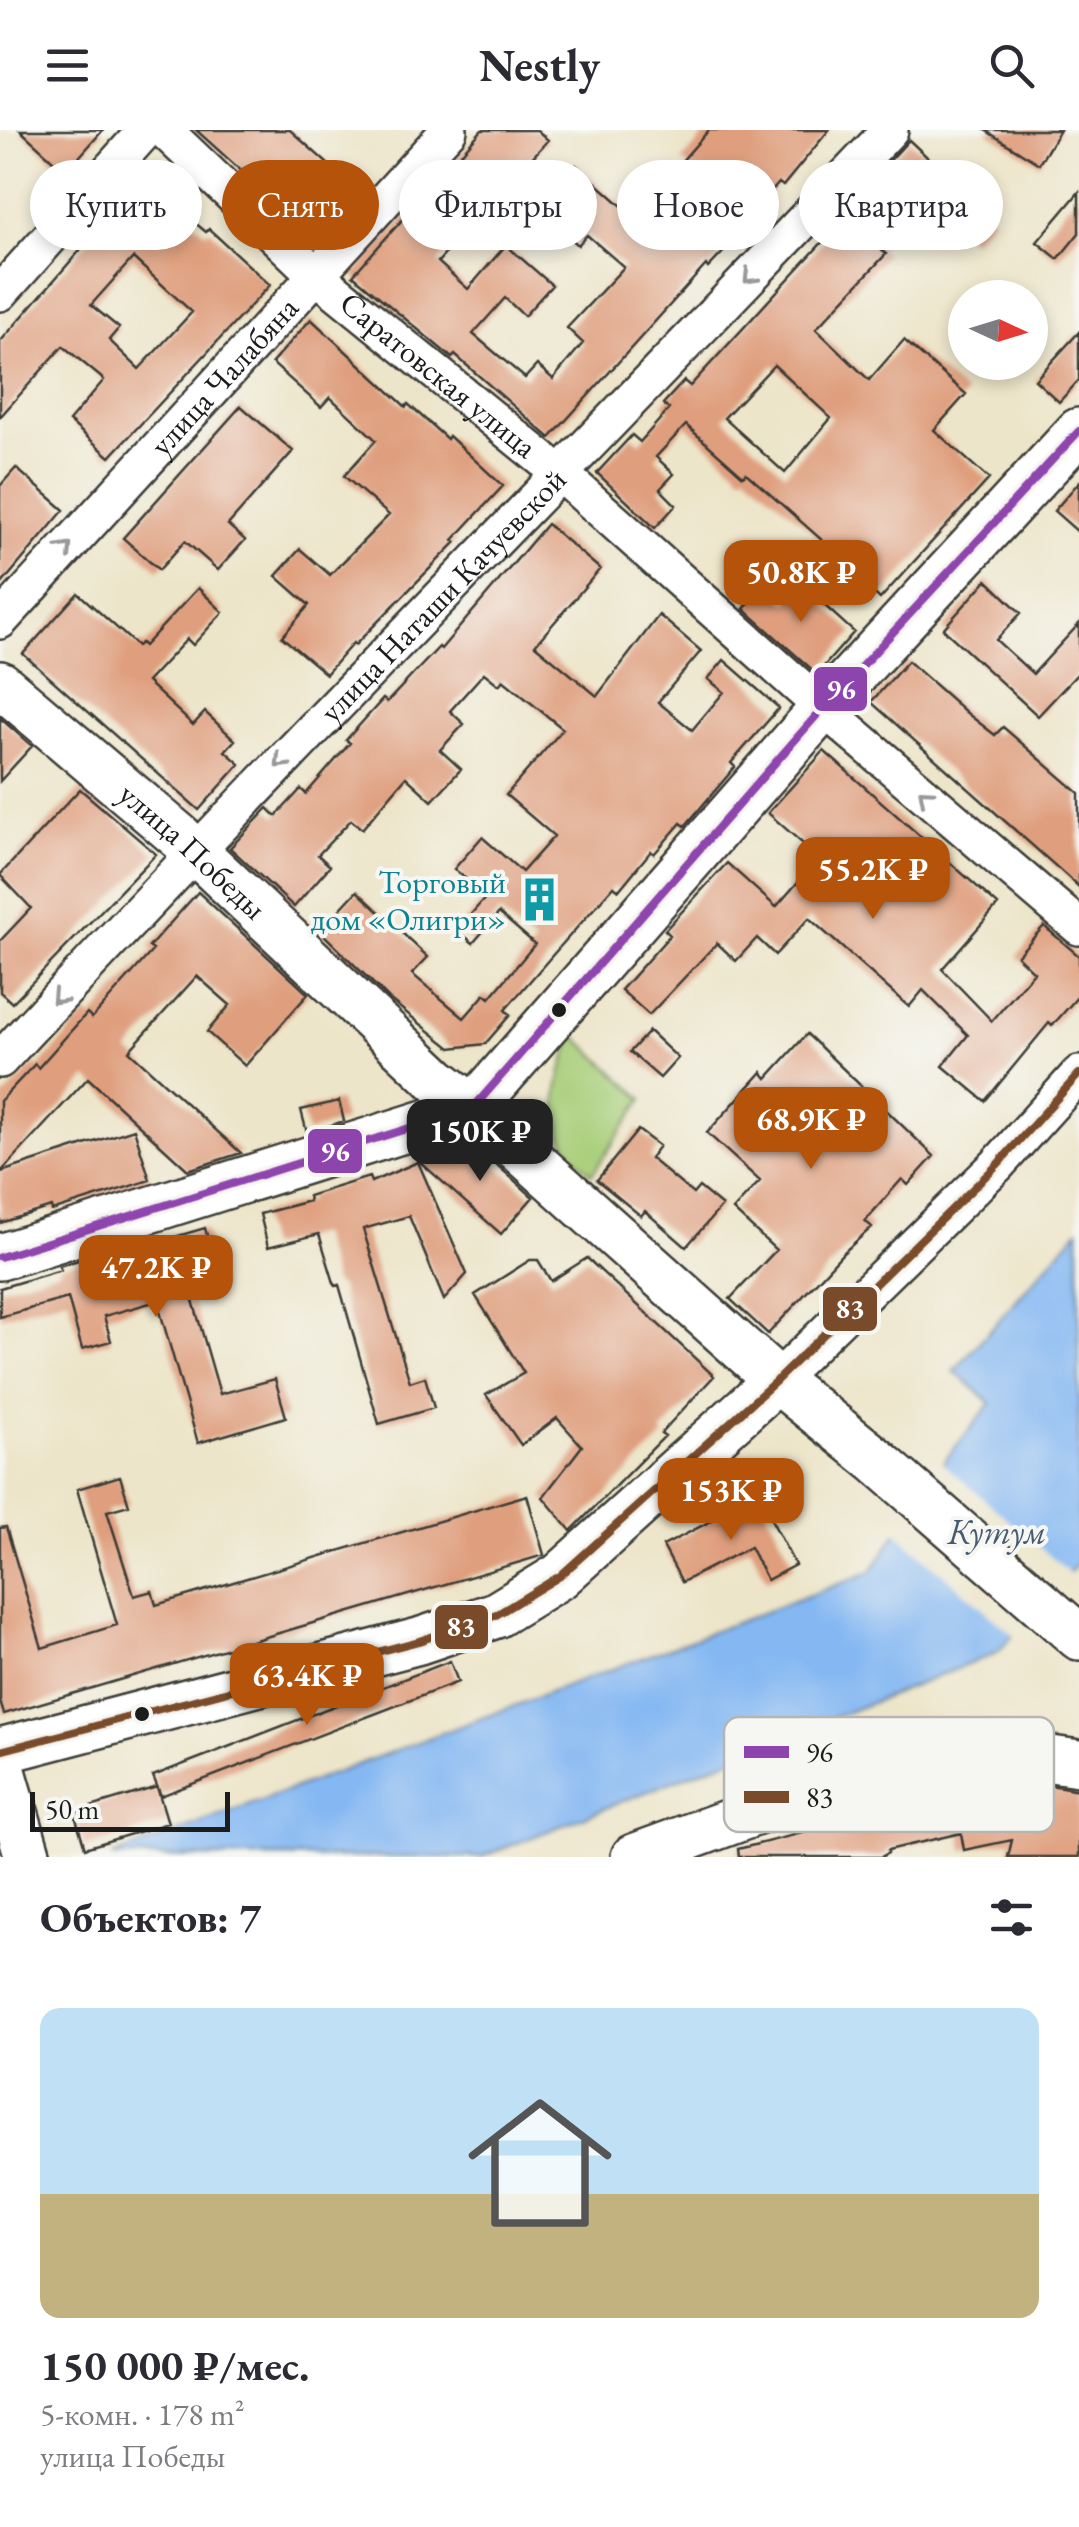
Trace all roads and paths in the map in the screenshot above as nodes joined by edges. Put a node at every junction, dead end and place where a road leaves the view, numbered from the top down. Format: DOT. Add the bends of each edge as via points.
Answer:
graph roads {
  1 [pos="146,130"];
  2 [pos="164,130"];
  3 [pos="448,130"];
  4 [pos="890,130"];
  5 [pos="318,276"];
  6 [pos="0,293"];
  7 [pos="1079,430"];
  8 [pos="562,475"];
  9 [pos="0,621"];
  10 [pos="0,684"];
  11 [pos="823,708"];
  12 [pos="195,850"];
  13 [pos="1079,927"];
  14 [pos="0,1060"];
  15 [pos="1079,1074"];
  16 [pos="473,1108"];
  17 [pos="0,1257"];
  18 [pos="777,1380"];
  19 [pos="1079,1637"];
  20 [pos="0,1751"];
  21 [pos="1054,1759"];
  22 [pos="0,1761"];
  23 [pos="1079,1763"];
  24 [pos="724,1824"];
  25 [pos="24,1842"];
  26 [pos="634,1857"];
  1 -- 6 [label="street"];
  2 -- 5 [label="street, Саратовская улица"];
  3 -- 5 [label="street, улица Чалабяна"];
  4 -- 8 [label="street, улица Наташи Качуевской, one-way"];
  5 -- 8 [label="street, Саратовская улица"];
  9 -- 5 [label="street, улица Чалабяна, one-way"];
  7 -- 11 [label="main road"];
  8 -- 11 [label="street, Саратовская улица"];
  8 -- 12 [label="street, улица Наташи Качуевской, one-way"];
  10 -- 12 [label="main road, улица Победы"];
  13 -- 11 [label="street, Саратовская улица, one-way"];
  11 -- 16 [label="main road"];
  12 -- 14 [label="street, улица Наташи Качуевской, one-way"];
  12 -- 16 [label="main road, улица Победы"];
  15 -- 18 [label="street" via="997,1165"];
  16 -- 17 [label="main road"];
  16 -- 18 [label="main road, улица Победы"];
  18 -- 19 [label="main road, улица Победы"];
  18 -- 20 [label="main road" via="560,1576 496,1615 418,1642"];
  21 -- 23 [label="main road"];
  22 -- 25 [label="main road"];
  24 -- 26 [label="main road"];
}
